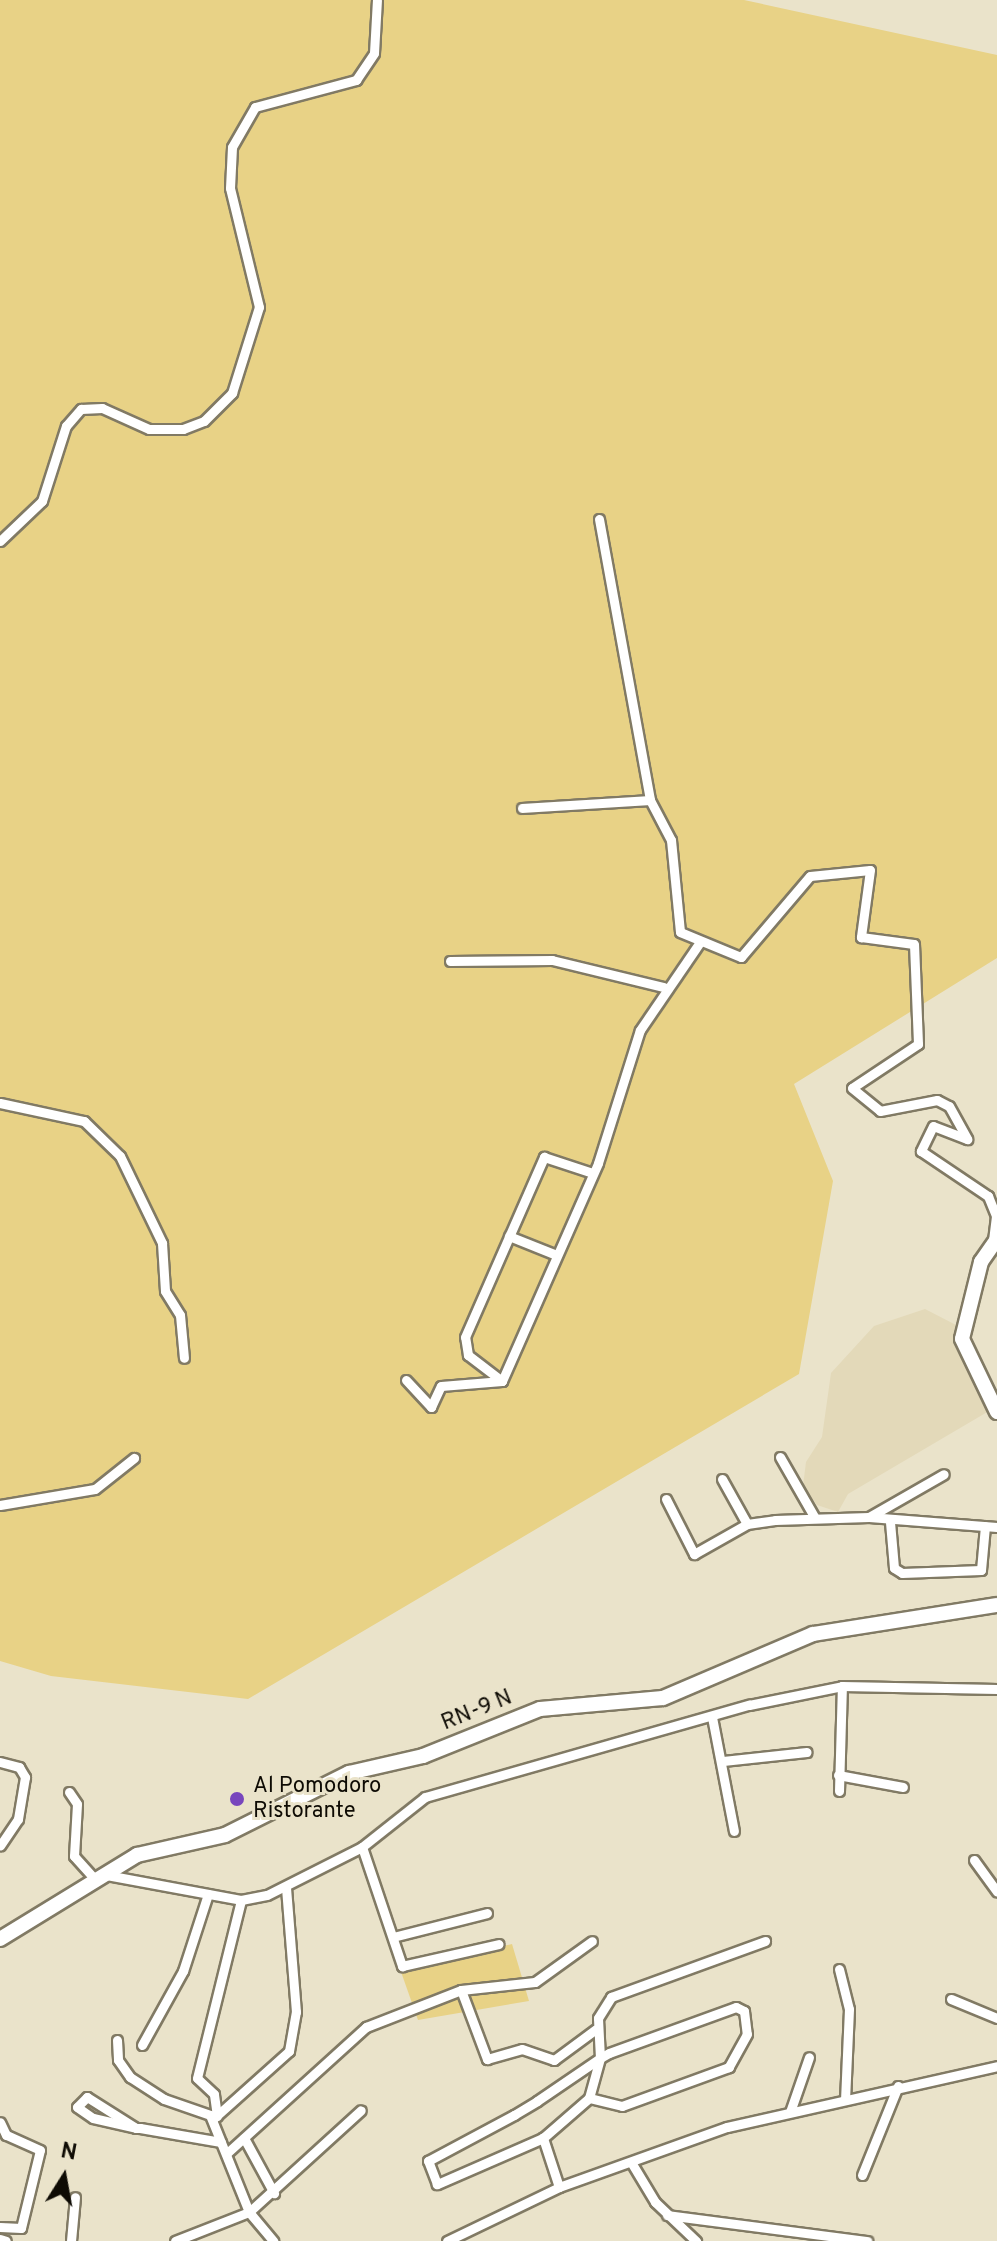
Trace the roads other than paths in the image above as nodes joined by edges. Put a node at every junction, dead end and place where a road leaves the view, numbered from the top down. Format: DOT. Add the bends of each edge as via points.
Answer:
graph roads {
  1 [pos="377,0"];
  2 [pos="599,519"];
  3 [pos="0,541"];
  4 [pos="650,800"];
  5 [pos="522,808"];
  6 [pos="700,942"];
  7 [pos="450,961"];
  8 [pos="664,987"];
  9 [pos="0,1103"];
  10 [pos="590,1172"];
  11 [pos="509,1236"];
  12 [pos="995,1240"];
  13 [pos="554,1254"];
  14 [pos="184,1358"];
  15 [pos="406,1380"];
  16 [pos="502,1381"];
  17 [pos="997,1410"];
  18 [pos="780,1457"];
  19 [pos="134,1458"];
  20 [pos="944,1474"];
  21 [pos="722,1479"];
  22 [pos="666,1499"];
  23 [pos="0,1505"];
  24 [pos="869,1517"];
  25 [pos="815,1518"];
  26 [pos="890,1522"];
  27 [pos="747,1524"];
  28 [pos="985,1526"];
  29 [pos="997,1527"];
  30 [pos="997,1605"];
  31 [pos="842,1686"];
  32 [pos="997,1689"];
  33 [pos="712,1717"];
  34 [pos="807,1752"];
  35 [pos="723,1761"];
  36 [pos="0,1762"];
  37 [pos="838,1775"];
  38 [pos="903,1787"];
  39 [pos="839,1791"];
  40 [pos="69,1792"];
  41 [pos="734,1831"];
  42 [pos="0,1846"];
  43 [pos="362,1847"];
  44 [pos="974,1860"];
  45 [pos="97,1876"];
  46 [pos="286,1887"];
  47 [pos="997,1892"];
  48 [pos="208,1894"];
  49 [pos="241,1900"];
  50 [pos="487,1913"];
  51 [pos="393,1937"];
  52 [pos="0,1939"];
  53 [pos="592,1941"];
  54 [pos="765,1941"];
  55 [pos="499,1944"];
  56 [pos="839,1969"];
  57 [pos="461,1990"];
  58 [pos="951,1999"];
  59 [pos="997,2018"];
  60 [pos="596,2029"];
  61 [pos="117,2040"];
  62 [pos="142,2045"];
  63 [pos="809,2057"];
  64 [pos="600,2058"];
  65 [pos="997,2066"];
  66 [pos="898,2086"];
  67 [pos="589,2098"];
  68 [pos="845,2100"];
  69 [pos="361,2110"];
  70 [pos="790,2112"];
  71 [pos="215,2117"];
  72 [pos="0,2122"];
  73 [pos="136,2128"];
  74 [pos="244,2138"];
  75 [pos="543,2138"];
  76 [pos="221,2142"];
  77 [pos="227,2153"];
  78 [pos="631,2162"];
  79 [pos="862,2175"];
  80 [pos="559,2187"];
  81 [pos="274,2193"];
  82 [pos="75,2197"];
  83 [pos="249,2212"];
  84 [pos="667,2215"];
  85 [pos="0,2227"];
  86 [pos="0,2239"];
  87 [pos="6,2241"];
  88 [pos="71,2241"];
  89 [pos="175,2241"];
  90 [pos="273,2241"];
  91 [pos="447,2241"];
  92 [pos="696,2241"];
  93 [pos="867,2241"];
  1 -- 3 [label="street" via="374,53 356,80 255,107 232,147 230,188 259,307 232,393 204,421 183,429 149,429 102,408 81,409 66,426 42,501"];
  2 -- 4 [label="street"];
  4 -- 5 [label="street"];
  4 -- 6 [label="street" via="671,840 680,932"];
  6 -- 8 [label="street"];
  6 -- 12 [label="street" via="741,957 810,876 870,870 861,937 914,944 918,1044 852,1088 880,1111 937,1100 949,1106 967,1139 933,1126 921,1151 988,1196 996,1216"];
  7 -- 8 [label="street" via="552,960"];
  8 -- 10 [label="street" via="640,1030"];
  9 -- 14 [label="street" via="84,1121 120,1156 162,1243 165,1291 180,1315"];
  10 -- 11 [label="street" via="546,1154"];
  10 -- 13 [label="street"];
  11 -- 13 [label="street"];
  11 -- 16 [label="street" via="462,1343"];
  12 -- 17 [label="main road" via="962,1339"];
  13 -- 16 [label="street"];
  15 -- 16 [label="street" via="431,1407 441,1386"];
  18 -- 25 [label="street"];
  19 -- 23 [label="street" via="95,1489"];
  20 -- 24 [label="street"];
  21 -- 27 [label="street"];
  22 -- 27 [label="street" via="694,1554"];
  24 -- 25 [label="street"];
  24 -- 26 [label="street"];
  25 -- 27 [label="street"];
  26 -- 28 [label="street"];
  26 -- 28 [label="street" via="894,1568 902,1573 981,1570"];
  28 -- 29 [label="street"];
  30 -- 45 [label="main road, RN-9 N" via="813,1634 663,1698 540,1709 423,1756 349,1773 225,1835 137,1855"];
  31 -- 32 [label="street"];
  31 -- 33 [label="street"];
  31 -- 37 [label="street"];
  33 -- 35 [label="street"];
  33 -- 43 [label="street" via="425,1797"];
  34 -- 35 [label="street"];
  35 -- 41 [label="street"];
  36 -- 42 [label="street" via="19,1767 25,1777 18,1819"];
  37 -- 38 [label="street"];
  37 -- 39 [label="street"];
  40 -- 45 [label="street" via="77,1804 74,1856"];
  43 -- 46 [label="street"];
  43 -- 51 [label="street"];
  44 -- 47 [label="street"];
  45 -- 48 [label="street"];
  45 -- 52 [label="main road, RN-9 N"];
  46 -- 49 [label="street"];
  46 -- 71 [label="street" via="296,2012 289,2051"];
  48 -- 49 [label="street"];
  48 -- 62 [label="street" via="183,1971"];
  49 -- 71 [label="street" via="197,2078 214,2094"];
  50 -- 51 [label="street"];
  51 -- 55 [label="street" via="403,1966"];
  53 -- 57 [label="street" via="535,1982"];
  54 -- 60 [label="street" via="611,1997"];
  56 -- 68 [label="street" via="849,2009"];
  57 -- 60 [label="street" via="487,2059 522,2049 549,2062"];
  57 -- 74 [label="street" via="361,2030"];
  58 -- 59 [label="street"];
  60 -- 64 [label="street"];
  61 -- 71 [label="street" via="118,2060 130,2077"];
  63 -- 70 [label="street"];
  64 -- 67 [label="street"];
  64 -- 67 [label="street" via="727,2010 744,2011 747,2034 729,2067 622,2106"];
  64 -- 75 [label="street" via="514,2115 438,2153 428,2161 428,2176 437,2184 461,2178"];
  65 -- 66 [label="street"];
  66 -- 68 [label="street"];
  66 -- 79 [label="street"];
  67 -- 75 [label="street"];
  68 -- 70 [label="street"];
  69 -- 81 [label="street"];
  70 -- 78 [label="street"];
  71 -- 76 [label="street"];
  72 -- 85 [label="street" via="6,2135 40,2150 21,2228"];
  73 -- 73 [label="street" via="87,2097 77,2107 93,2118"];
  73 -- 76 [label="street"];
  74 -- 77 [label="street"];
  74 -- 81 [label="street"];
  75 -- 80 [label="street"];
  76 -- 77 [label="street"];
  77 -- 83 [label="street"];
  78 -- 80 [label="street"];
  78 -- 84 [label="street"];
  80 -- 91 [label="street"];
  81 -- 83 [label="street"];
  82 -- 88 [label="street"];
  83 -- 89 [label="street"];
  83 -- 90 [label="street"];
  84 -- 92 [label="street"];
  84 -- 93 [label="street"];
  86 -- 87 [label="street"];
}
